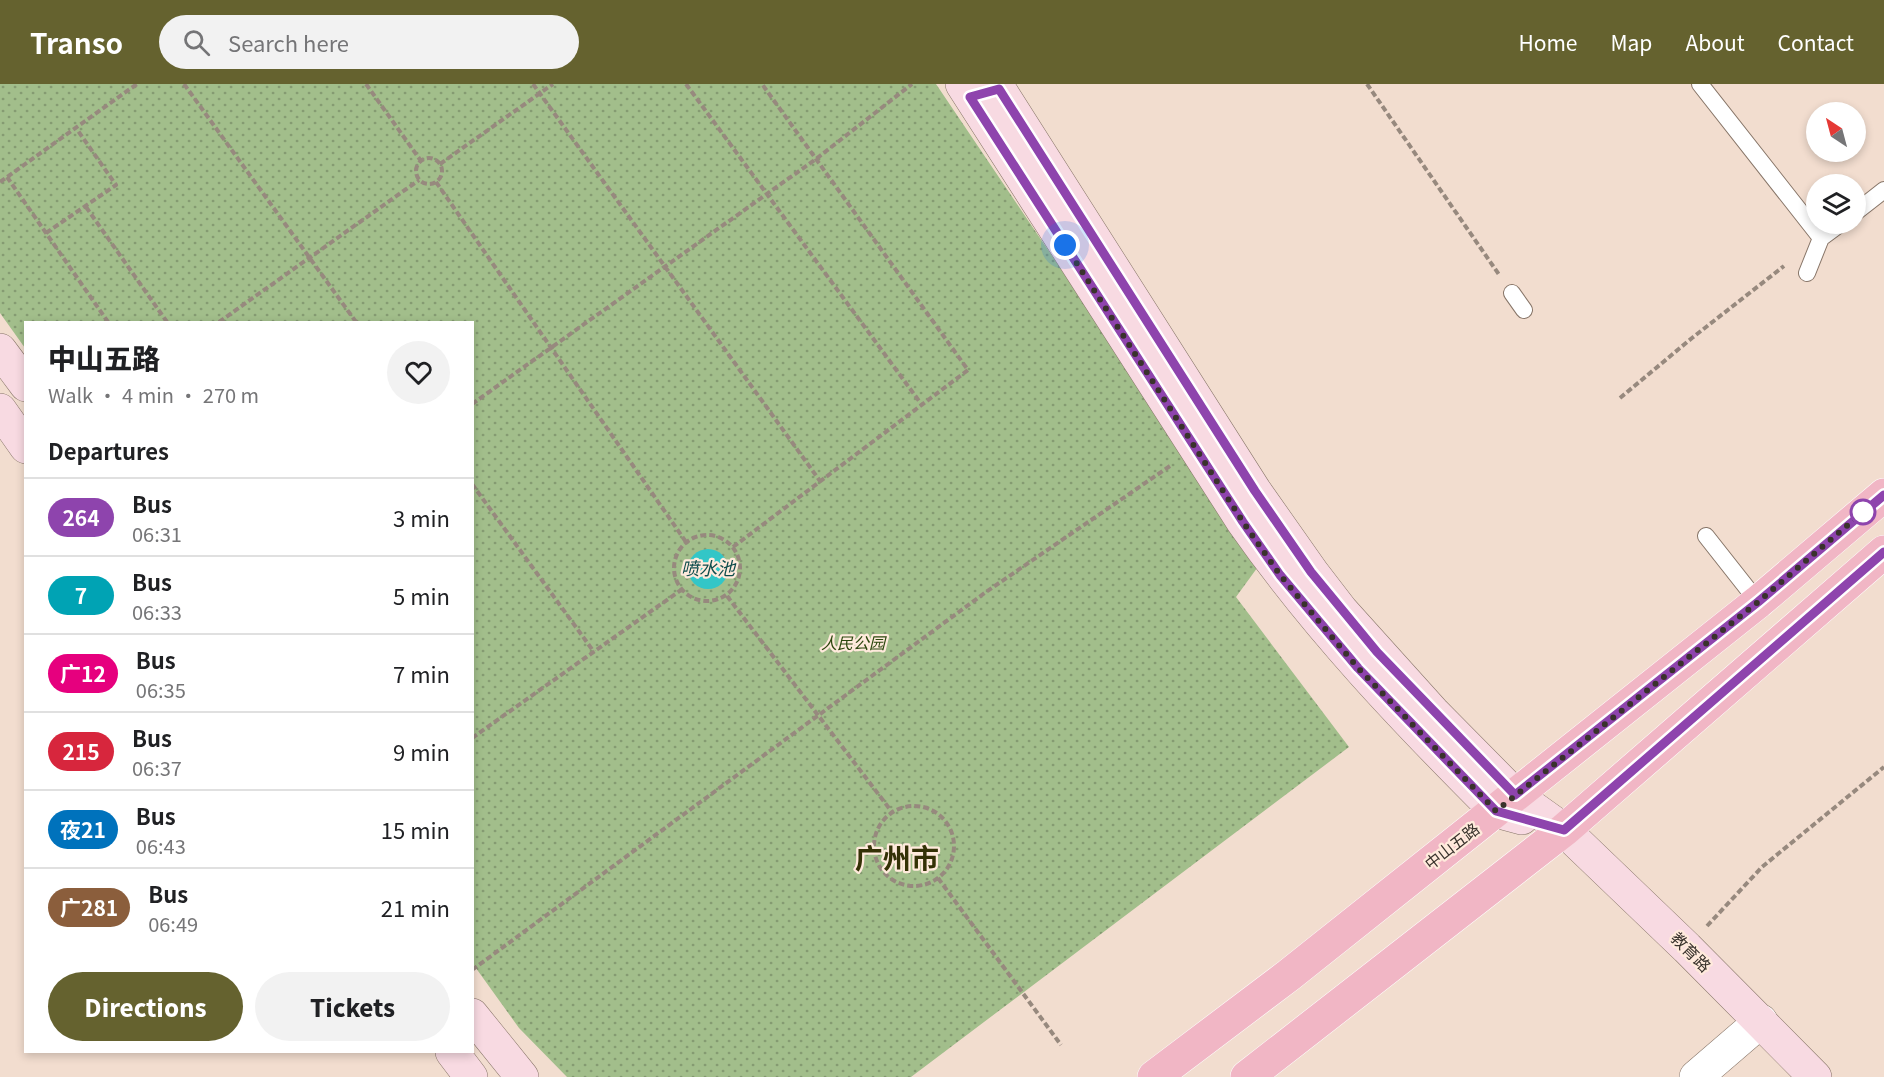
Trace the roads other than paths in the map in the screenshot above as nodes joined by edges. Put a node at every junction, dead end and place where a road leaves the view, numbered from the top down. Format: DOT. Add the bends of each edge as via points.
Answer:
graph roads {
  1 [pos="1700,84"];
  2 [pos="986,87"];
  3 [pos="1884,190"];
  4 [pos="1866,204"];
  5 [pos="1826,234"];
  6 [pos="1821,238"];
  7 [pos="1807,273"];
  8 [pos="1512,293"];
  9 [pos="1524,310"];
  10 [pos="0,350"];
  11 [pos="24,382"];
  12 [pos="0,410"];
  13 [pos="24,444"];
  14 [pos="1884,495"];
  15 [pos="1706,536"];
  16 [pos="1884,552"];
  17 [pos="1758,602"];
  18 [pos="1505,803"];
  19 [pos="1564,830"];
  20 [pos="474,1017"];
  21 [pos="1761,1021"];
  22 [pos="453,1053"];
  23 [pos="471,1077"];
  24 [pos="522,1077"];
  25 [pos="1154,1077"];
  26 [pos="1247,1077"];
  27 [pos="1696,1077"];
  28 [pos="1815,1077"];
  1 -- 6 [label="lane"];
  2 -- 18 [label="street" via="1311,572"];
  2 -- 18 [label="street" via="1195,449 1280,575 1358,668"];
  3 -- 4 [label="lane"];
  5 -- 6 [label="lane"];
  6 -- 7 [label="lane"];
  8 -- 9 [label="lane"];
  10 -- 11 [label="street"];
  12 -- 13 [label="street"];
  14 -- 17 [label="main road, 中山五路"];
  15 -- 17 [label="lane"];
  16 -- 19 [label="main road"];
  17 -- 18 [label="main road, 中山五路"];
  18 -- 19 [label="street, 教育路"];
  18 -- 25 [label="main road, 中山五路"];
  19 -- 21 [label="street, 教育路"];
  19 -- 26 [label="main road"];
  20 -- 24 [label="street"];
  21 -- 27 [label="street"];
  21 -- 28 [label="street, 教育路"];
  22 -- 23 [label="street"];
}
